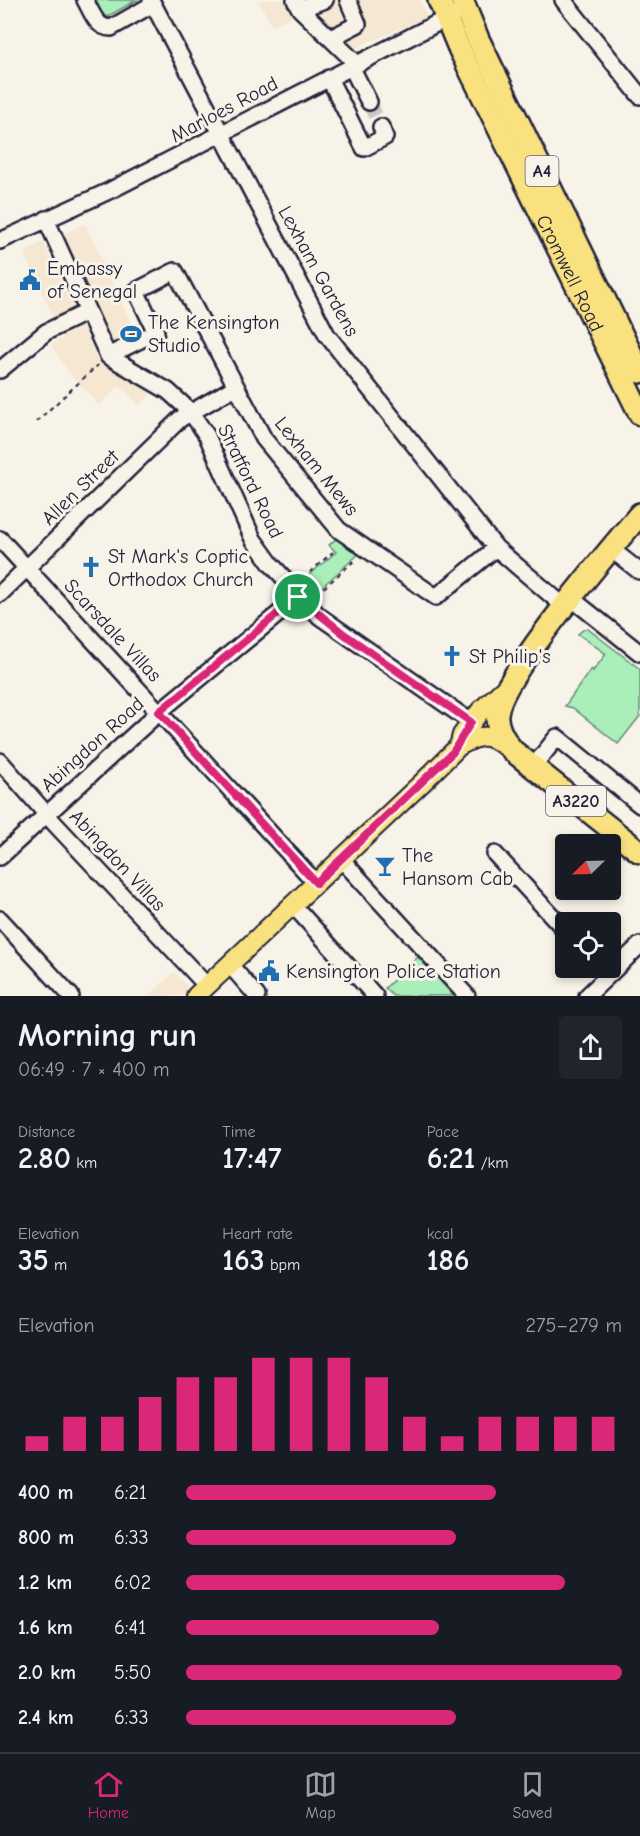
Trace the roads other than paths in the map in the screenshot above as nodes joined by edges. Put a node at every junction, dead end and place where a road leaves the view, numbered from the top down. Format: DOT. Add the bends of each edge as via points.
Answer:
graph roads {
  1 [pos="85,0"];
  2 [pos="325,0"];
  3 [pos="348,0"];
  4 [pos="563,0"];
  5 [pos="152,2"];
  6 [pos="464,4"];
  7 [pos="297,5"];
  8 [pos="443,9"];
  9 [pos="331,38"];
  10 [pos="354,65"];
  11 [pos="329,78"];
  12 [pos="640,96"];
  13 [pos="369,102"];
  14 [pos="381,127"];
  15 [pos="220,135"];
  16 [pos="46,219"];
  17 [pos="0,241"];
  18 [pos="87,312"];
  19 [pos="108,356"];
  20 [pos="0,370"];
  21 [pos="640,372"];
  22 [pos="235,387"];
  23 [pos="190,411"];
  24 [pos="639,415"];
  25 [pos="640,514"];
  26 [pos="0,539"];
  27 [pos="496,548"];
  28 [pos="611,549"];
  29 [pos="27,567"];
  30 [pos="639,571"];
  31 [pos="0,594"];
  32 [pos="298,596"];
  33 [pos="568,603"];
  34 [pos="640,653"];
  35 [pos="506,687"];
  36 [pos="159,712"];
  37 [pos="471,722"];
  38 [pos="459,746"];
  39 [pos="513,751"];
  40 [pos="0,761"];
  41 [pos="533,767"];
  42 [pos="640,805"];
  43 [pos="48,813"];
  44 [pos="638,847"];
  45 [pos="495,854"];
  46 [pos="0,857"];
  47 [pos="342,860"];
  48 [pos="316,883"];
  49 [pos="293,905"];
  50 [pos="0,919"];
  51 [pos="555,919"];
  52 [pos="640,945"];
  53 [pos="621,959"];
  54 [pos="230,964"];
  55 [pos="599,978"];
  56 [pos="201,991"];
  57 [pos="71,996"];
  58 [pos="257,996"];
  59 [pos="375,996"];
  60 [pos="467,996"];
  61 [pos="587,996"];
  1 -- 5 [label="street, Lexham Gardens" via="104,28 111,28"];
  2 -- 7 [label="street"];
  3 -- 9 [label="street" via="358,24"];
  4 -- 12 [label="street"];
  5 -- 15 [label="street, Lexham Gardens"];
  6 -- 8 [label="street, Marloes Road"];
  6 -- 21 [label="highway, Cromwell Road / A4"];
  7 -- 9 [label="street"];
  8 -- 10 [label="street, Marloes Road"];
  8 -- 24 [label="highway, Cromwell Road / A4"];
  9 -- 10 [label="street"];
  10 -- 11 [label="street, Marloes Road"];
  10 -- 13 [label="street"];
  11 -- 14 [label="street" via="363,148 386,136"];
  11 -- 15 [label="street, Marloes Road"];
  15 -- 16 [label="street, Marloes Road"];
  15 -- 27 [label="street, Lexham Gardens" via="327,335"];
  16 -- 17 [label="street, Marloes Road"];
  16 -- 18 [label="street"];
  18 -- 19 [label="street"];
  18 -- 20 [label="street" via="46,333"];
  19 -- 22 [label="street" via="156,332 136,291 175,271"];
  19 -- 23 [label="street, Stratford Road" via="168,391"];
  22 -- 23 [label="street, Allen Street"];
  22 -- 27 [label="street, Lexham Mews" via="264,439 339,530 436,597"];
  23 -- 29 [label="street, Allen Street"];
  23 -- 32 [label="street, Stratford Road" via="207,436 253,539"];
  25 -- 28 [label="highway, A3220"];
  26 -- 29 [label="street, Scarsdale Villas"];
  27 -- 33 [label="street, Lexham Gardens"];
  28 -- 30 [label="street"];
  28 -- 33 [label="highway, A3220"];
  29 -- 31 [label="street, Allen Street"];
  29 -- 36 [label="street, Scarsdale Villas"];
  32 -- 36 [label="street, Abingdon Road"];
  32 -- 37 [label="street, Stratford Road" via="344,634"];
  33 -- 34 [label="street, Lexham Gardens"];
  33 -- 35 [label="highway, A3220"];
  35 -- 37 [label="main road"];
  35 -- 39 [label="highway, A3220" via="497,722"];
  36 -- 43 [label="street, Abingdon Road"];
  36 -- 48 [label="street, Scarsdale Villas"];
  37 -- 38 [label="main road"];
  38 -- 39 [label="main road" via="483,735"];
  38 -- 47 [label="main road"];
  39 -- 41 [label="highway, A3220"];
  40 -- 43 [label="street, Abingdon Villas"];
  41 -- 42 [label="street" via="557,737"];
  41 -- 44 [label="highway, A3220"];
  43 -- 46 [label="street, Abingdon Road"];
  43 -- 56 [label="street, Abingdon Villas"];
  45 -- 51 [label="street"];
  47 -- 48 [label="main road"];
  47 -- 60 [label="street"];
  48 -- 49 [label="main road"];
  49 -- 54 [label="main road"];
  49 -- 59 [label="street"];
  50 -- 57 [label="street"];
  52 -- 53 [label="street"];
  54 -- 56 [label="main road"];
  54 -- 58 [label="street"];
  55 -- 61 [label="street"];
}
